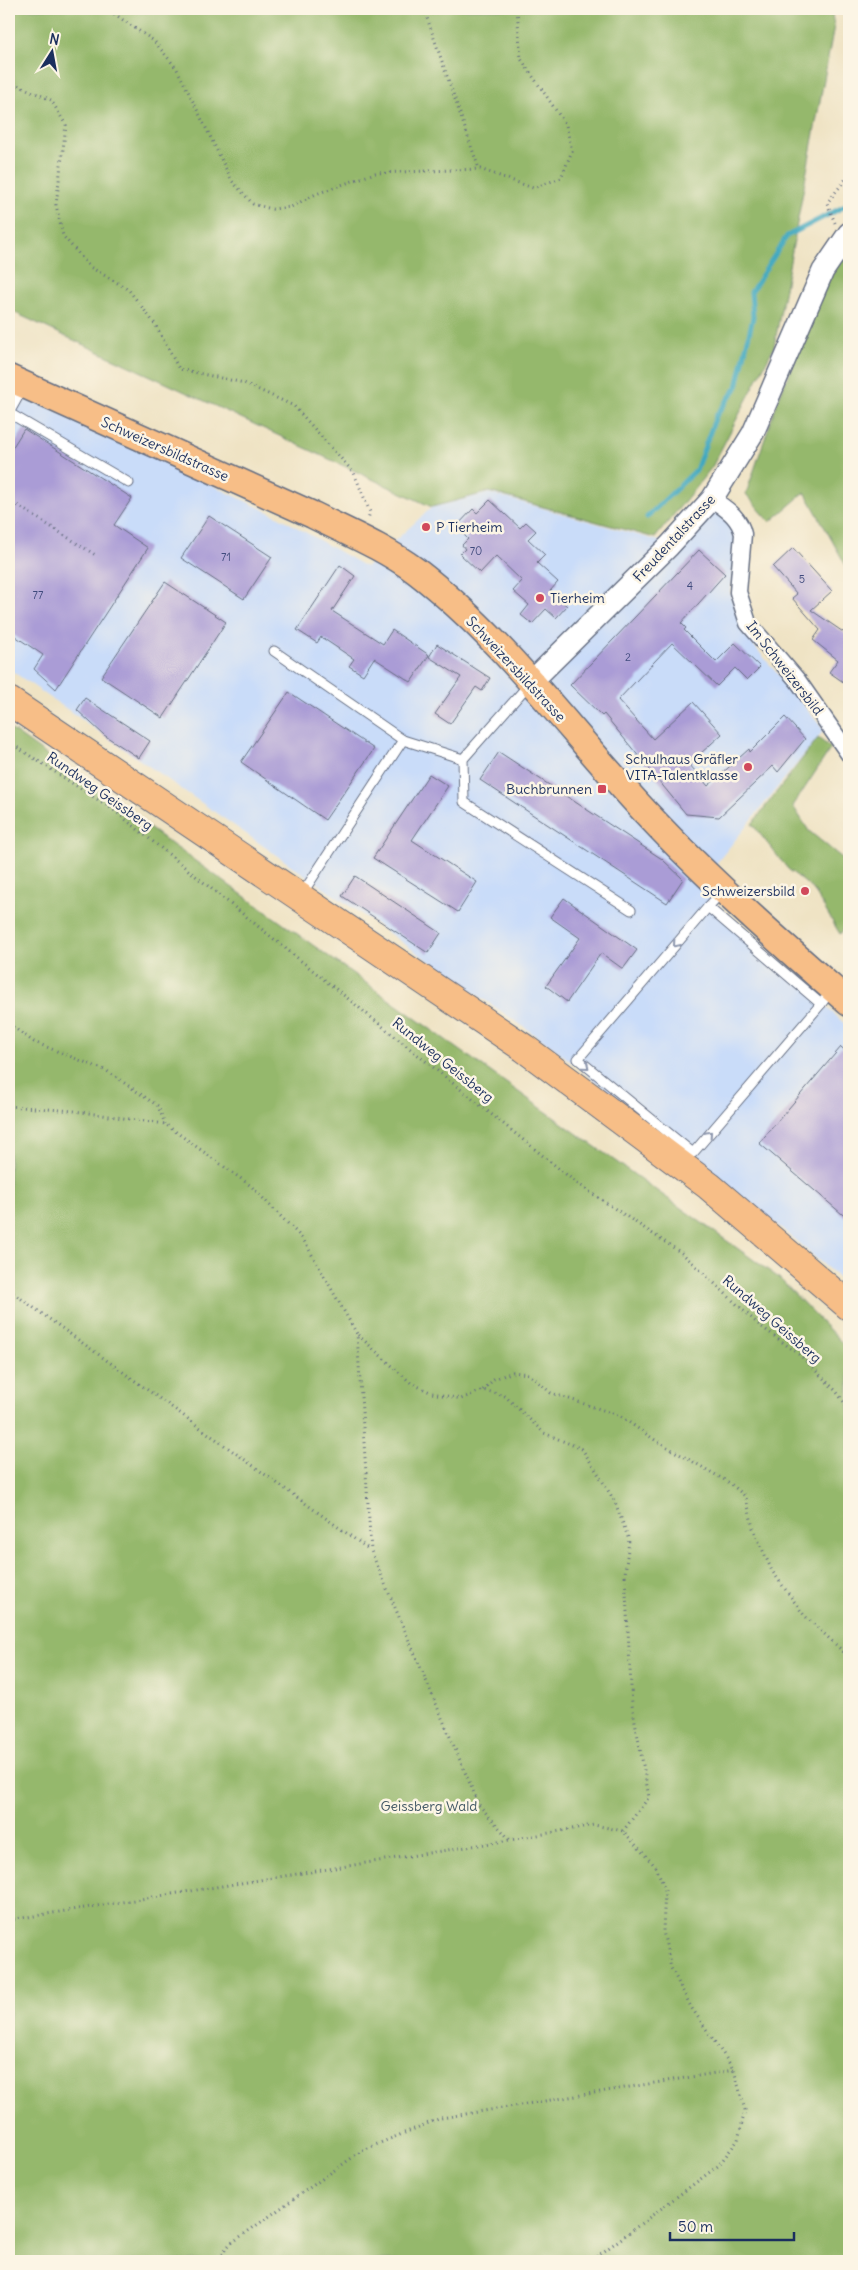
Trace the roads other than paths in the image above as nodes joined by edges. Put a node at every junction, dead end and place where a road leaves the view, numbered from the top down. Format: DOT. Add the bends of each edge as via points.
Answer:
graph roads {
  1 [pos="849,233"];
  2 [pos="16,382"];
  3 [pos="9,413"];
  4 [pos="129,483"];
  5 [pos="712,499"];
  6 [pos="274,651"];
  7 [pos="530,683"];
  8 [pos="9,701"];
  9 [pos="403,740"];
  10 [pos="849,754"];
  11 [pos="463,759"];
  12 [pos="301,896"];
  13 [pos="716,899"];
  14 [pos="631,910"];
  15 [pos="834,998"];
  16 [pos="849,1306"];
  1 -- 5 [label="street, Freudentalstrasse" via="823,271 754,433"];
  2 -- 3 [label="lane"];
  2 -- 7 [label="main road, Schweizersbildstrasse" via="360,538 415,570 477,624"];
  3 -- 4 [label="lane"];
  5 -- 7 [label="street, Freudentalstrasse"];
  5 -- 10 [label="street, Im Schweizersbild" via="736,517 741,526 738,592 748,623 798,681"];
  6 -- 9 [label="lane"];
  7 -- 11 [label="lane"];
  7 -- 13 [label="main road, Schweizersbildstrasse" via="650,818"];
  8 -- 12 [label="highway"];
  9 -- 11 [label="lane"];
  9 -- 12 [label="lane"];
  11 -- 14 [label="lane" via="464,802"];
  12 -- 16 [label="highway" via="524,1048 626,1123 709,1186"];
  13 -- 15 [label="main road, Schweizersbildstrasse"];
  13 -- 15 [label="lane, one-way" via="578,1059 693,1153"];
}
